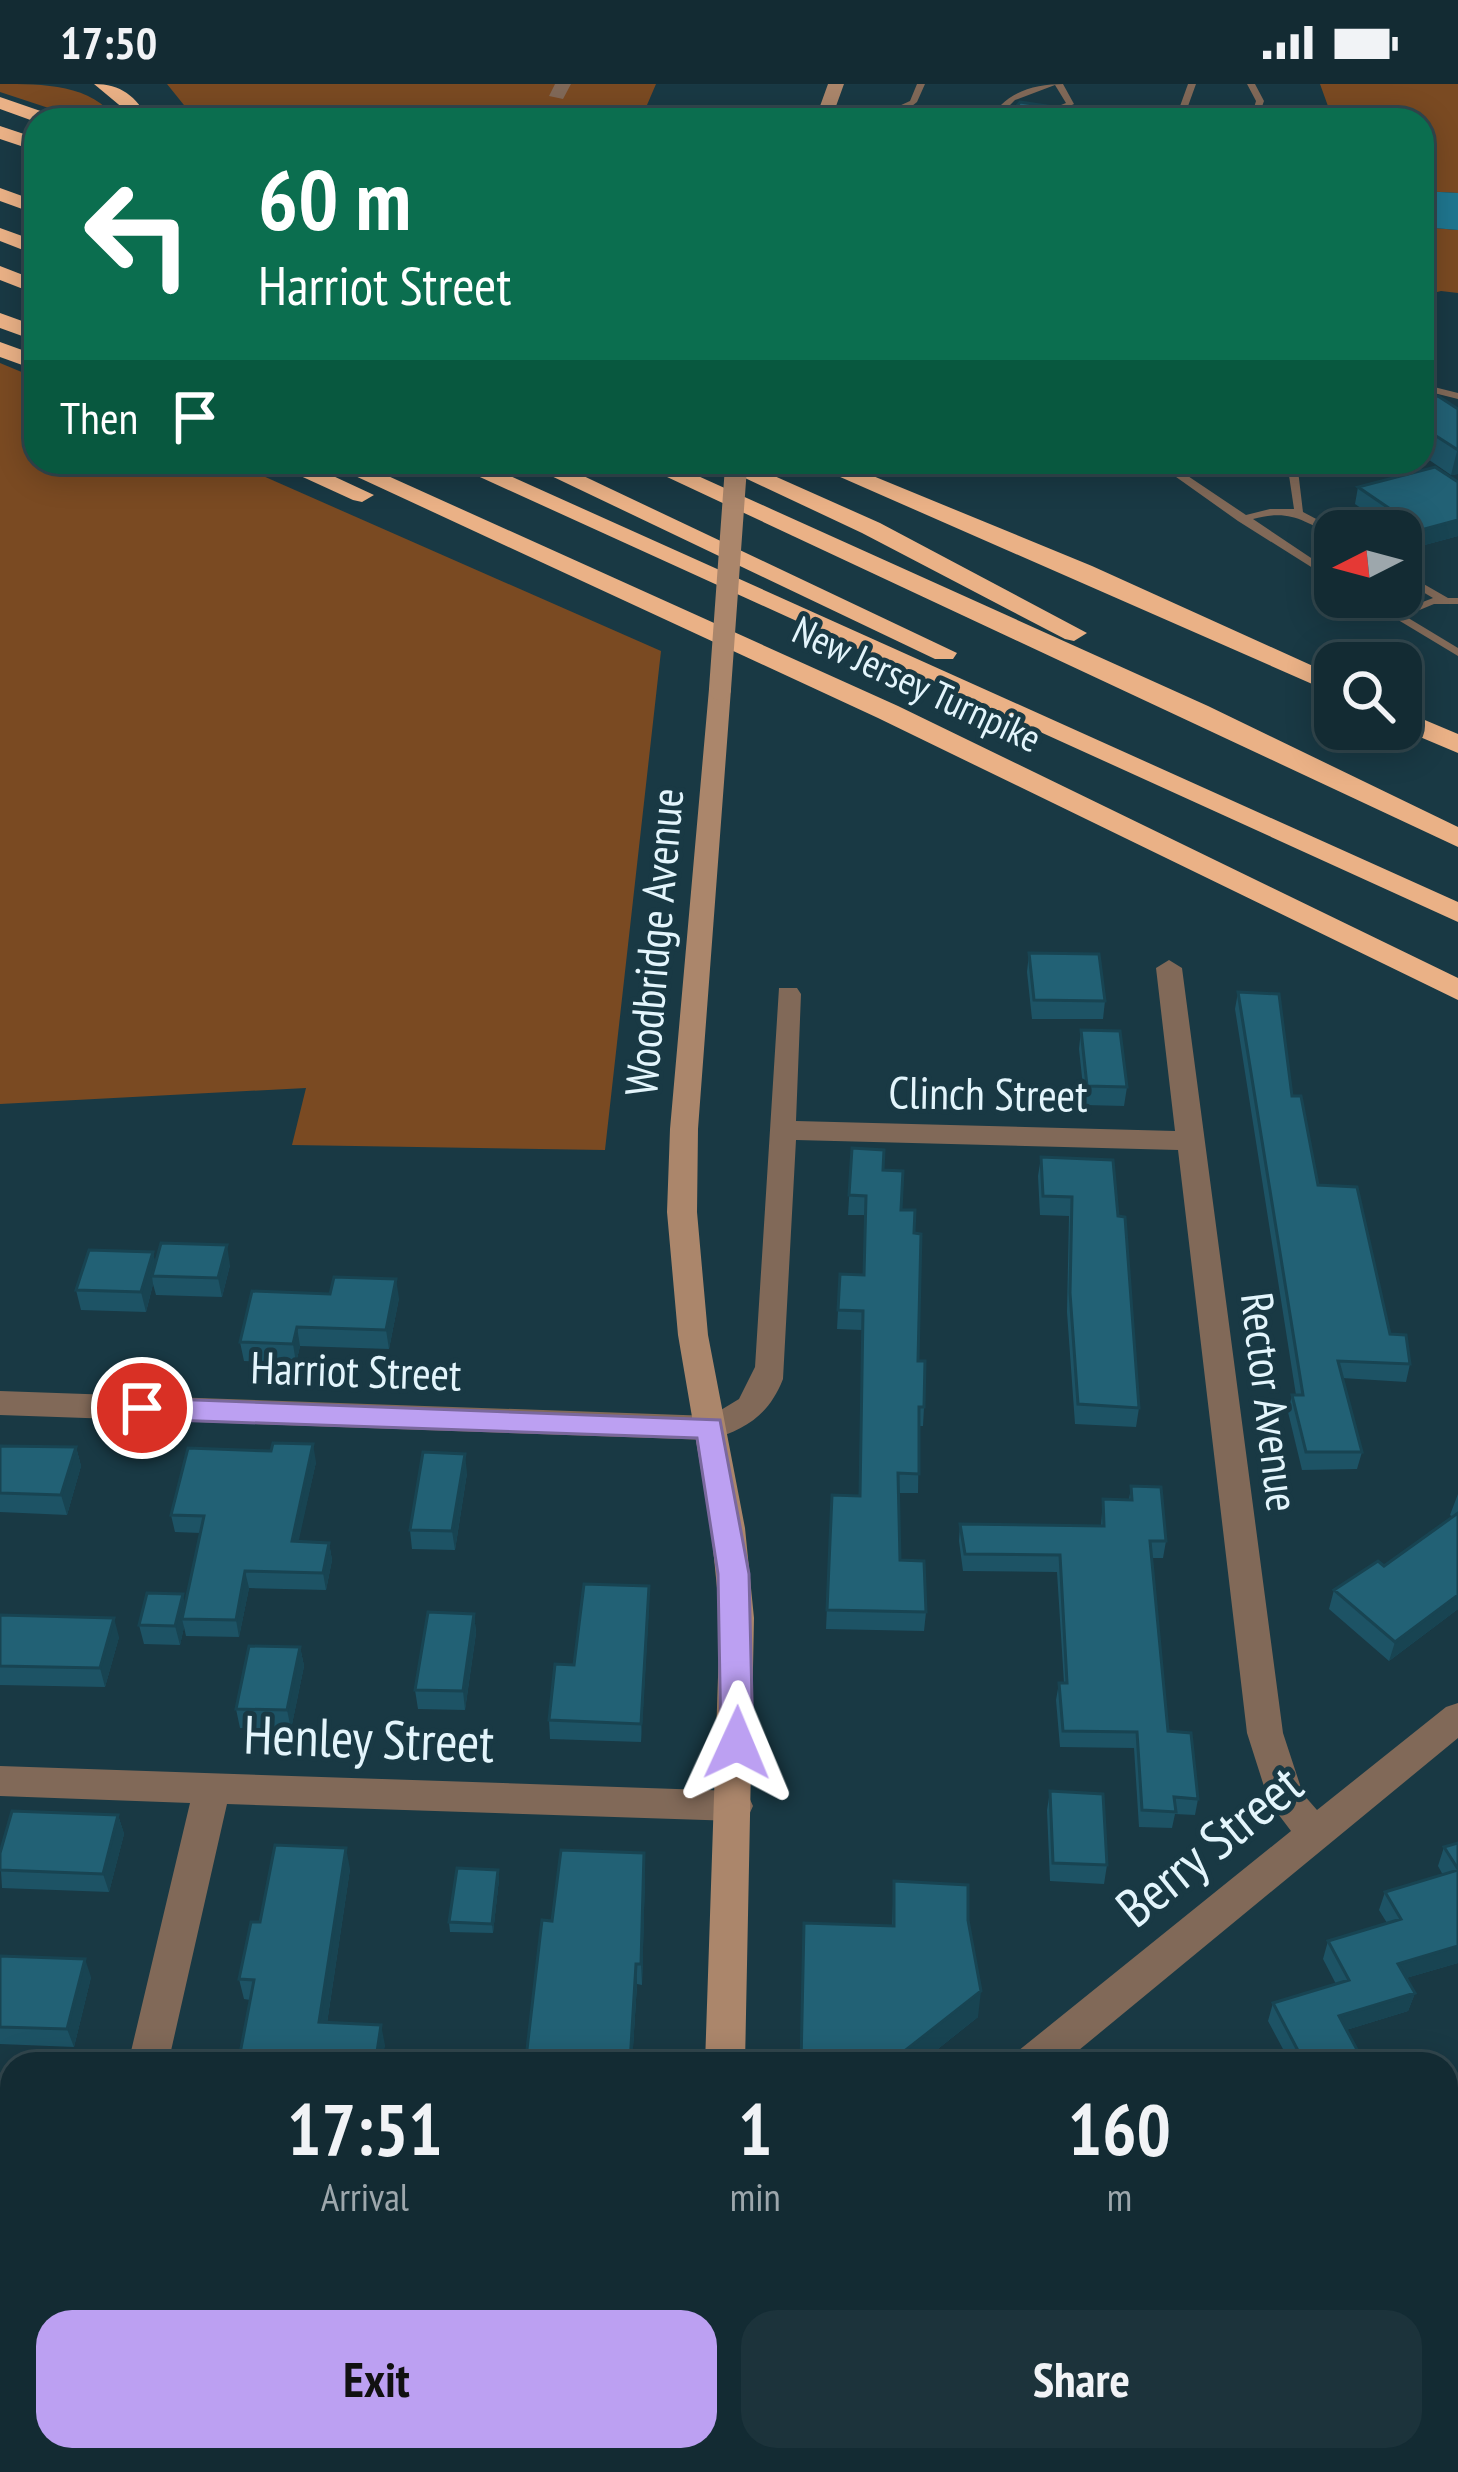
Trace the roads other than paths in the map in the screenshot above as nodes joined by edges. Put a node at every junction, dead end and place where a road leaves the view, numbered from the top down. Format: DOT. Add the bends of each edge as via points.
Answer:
graph roads {
  1 [pos="103,84"];
  2 [pos="921,84"];
  3 [pos="1055,84"];
  4 [pos="1003,106"];
  5 [pos="133,108"];
  6 [pos="901,108"];
  7 [pos="1016,108"];
  8 [pos="1060,108"];
  9 [pos="313,474"];
  10 [pos="364,474"];
  11 [pos="486,474"];
  12 [pos="560,474"];
  13 [pos="673,474"];
  14 [pos="735,474"];
  15 [pos="750,474"];
  16 [pos="847,474"];
  17 [pos="1177,474"];
  18 [pos="1294,474"];
  19 [pos="1299,510"];
  20 [pos="1242,519"];
  21 [pos="1314,520"];
  22 [pos="1314,565"];
  23 [pos="1422,585"];
  24 [pos="1451,601"];
  25 [pos="1422,609"];
  26 [pos="665,610"];
  27 [pos="1399,618"];
  28 [pos="1458,652"];
  29 [pos="1314,676"];
  30 [pos="1198,712"];
  31 [pos="1422,728"];
  32 [pos="1458,745"];
  33 [pos="1458,838"];
  34 [pos="1458,902"];
  35 [pos="1458,913"];
  36 [pos="1169,968"];
  37 [pos="1458,990"];
  38 [pos="788,994"];
  39 [pos="782,1130"];
  40 [pos="1192,1141"];
  41 [pos="0,1403"];
  42 [pos="710,1428"];
  43 [pos="1458,1717"];
  44 [pos="0,1780"];
  45 [pos="212,1788"];
  46 [pos="735,1806"];
  47 [pos="1315,1833"];
  48 [pos="151,2052"];
  49 [pos="725,2052"];
  50 [pos="1047,2052"];
  1 -- 5 [label="highway"];
  2 -- 6 [label="lane"];
  3 -- 4 [label="lane"];
  3 -- 8 [label="lane" via="1070,104"];
  4 -- 6 [label="lane"];
  4 -- 7 [label="lane"];
  9 -- 26 [label="highway"];
  10 -- 26 [label="highway, New Jersey Turnpike"];
  11 -- 35 [label="highway"];
  12 -- 34 [label="highway, New Jersey Turnpike"];
  13 -- 30 [label="highway, New Jersey Turnpike"];
  14 -- 42 [label="street, Woodbridge Avenue, bridge" via="682,1172 687,1295"];
  15 -- 30 [label="highway" via="1119,656"];
  16 -- 29 [label="highway"];
  17 -- 20 [label="lane"];
  18 -- 19 [label="lane"];
  19 -- 20 [label="lane"];
  19 -- 21 [label="lane"];
  20 -- 22 [label="lane"];
  23 -- 24 [label="lane"];
  24 -- 25 [label="lane"];
  26 -- 37 [label="highway, New Jersey Turnpike"];
  27 -- 28 [label="lane"];
  30 -- 33 [label="highway, New Jersey Turnpike"];
  31 -- 32 [label="highway"];
  36 -- 40 [label="street, Rector Avenue"];
  38 -- 39 [label="street"];
  39 -- 40 [label="street, Clinch Street"];
  39 -- 42 [label="street" via="769,1378 746,1413"];
  40 -- 47 [label="street, Rector Avenue" via="1265,1733 1286,1802"];
  41 -- 42 [label="street, Harriot Street"];
  42 -- 46 [label="street, Woodbridge Avenue" via="737,1618"];
  43 -- 47 [label="street, Berry Street"];
  44 -- 45 [label="street, Henley Street"];
  45 -- 46 [label="street, Henley Street"];
  45 -- 48 [label="street"];
  46 -- 49 [label="street, Woodbridge Avenue"];
  47 -- 50 [label="street, Berry Street"];
}
